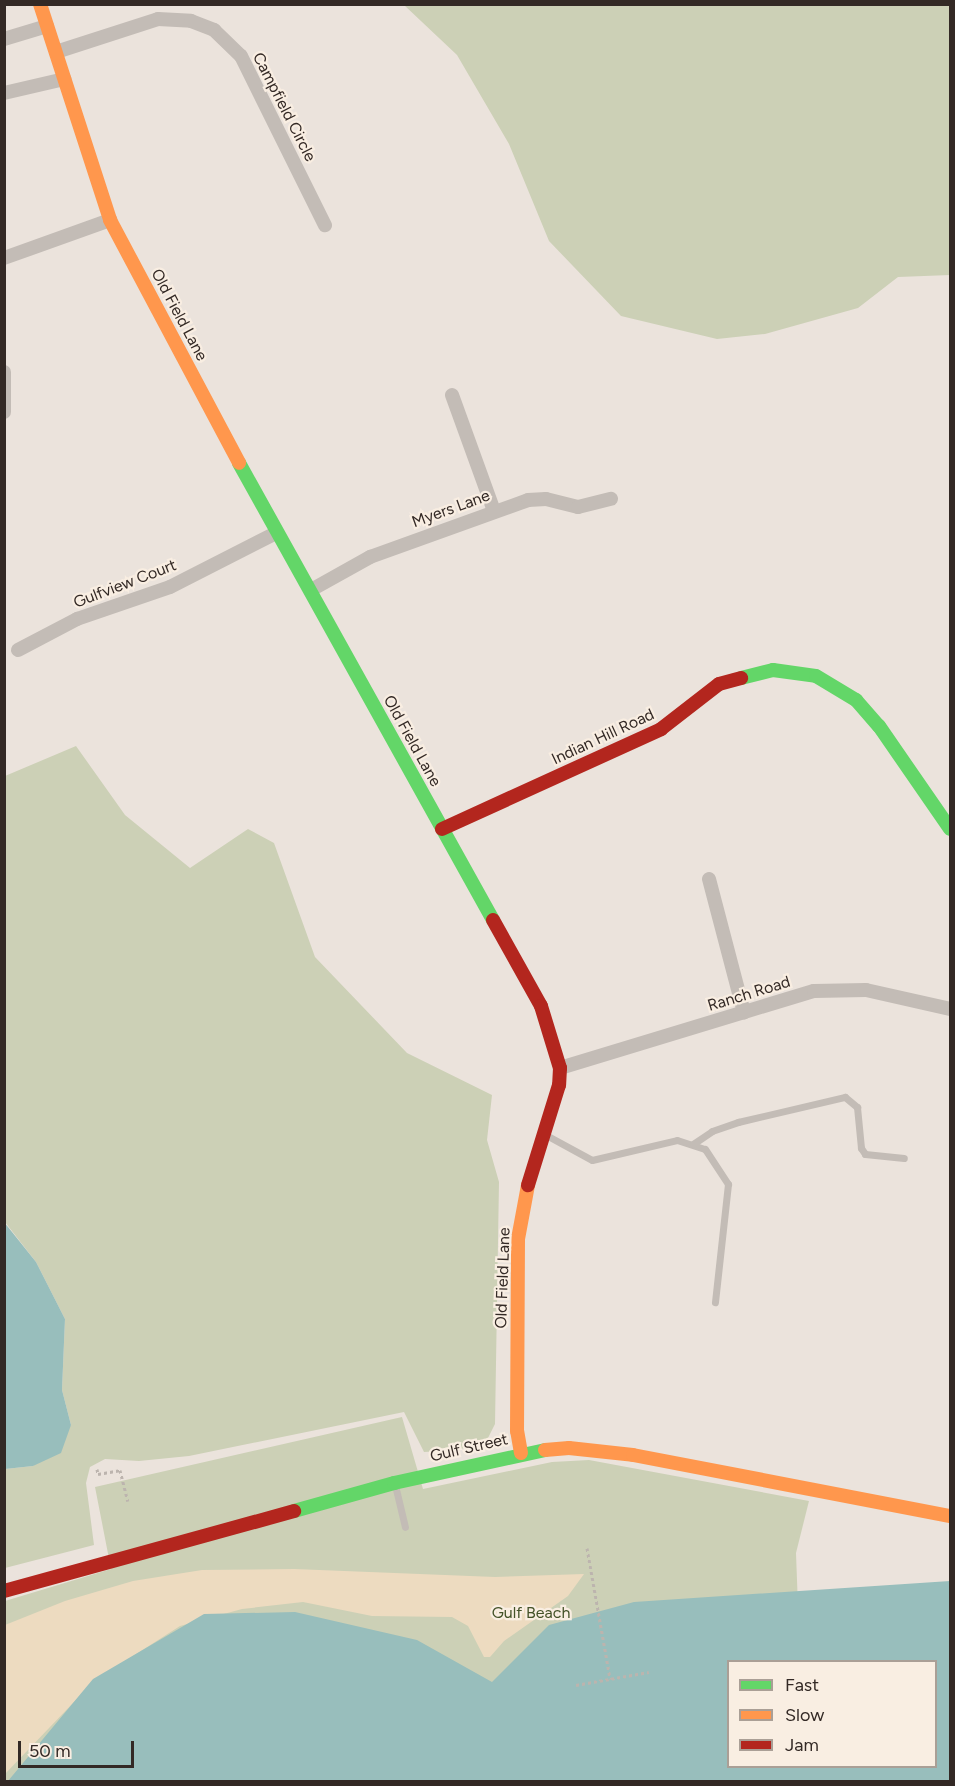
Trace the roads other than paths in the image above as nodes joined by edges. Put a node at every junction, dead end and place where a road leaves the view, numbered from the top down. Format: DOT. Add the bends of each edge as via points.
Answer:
graph roads {
  1 [pos="40,4"];
  2 [pos="46,26"];
  3 [pos="4,39"];
  4 [pos="56,52"];
  5 [pos="64,79"];
  6 [pos="4,93"];
  7 [pos="110,220"];
  8 [pos="325,225"];
  9 [pos="4,258"];
  10 [pos="4,372"];
  11 [pos="452,395"];
  12 [pos="4,412"];
  13 [pos="611,499"];
  14 [pos="494,511"];
  15 [pos="276,533"];
  16 [pos="311,590"];
  17 [pos="18,650"];
  18 [pos="442,829"];
  19 [pos="951,829"];
  20 [pos="709,879"];
  21 [pos="951,1010"];
  22 [pos="744,1012"];
  23 [pos="560,1068"];
  24 [pos="546,1135"];
  25 [pos="693,1144"];
  26 [pos="904,1158"];
  27 [pos="715,1302"];
  28 [pos="521,1453"];
  29 [pos="394,1483"];
  30 [pos="951,1516"];
  31 [pos="405,1527"];
  32 [pos="4,1591"];
  1 -- 2 [label="street, Old Field Lane"];
  2 -- 3 [label="street"];
  2 -- 4 [label="street, Old Field Lane"];
  4 -- 5 [label="street, Old Field Lane"];
  4 -- 8 [label="street, Campfield Circle" via="158,19 191,21 214,30 241,56"];
  5 -- 6 [label="street"];
  5 -- 7 [label="street, Old Field Lane"];
  7 -- 9 [label="street"];
  7 -- 15 [label="street, Old Field Lane"];
  10 -- 12 [label="street"];
  11 -- 14 [label="street"];
  13 -- 14 [label="street, Myers Lane" via="578,507 546,499 528,500"];
  14 -- 16 [label="street, Myers Lane" via="370,556"];
  15 -- 16 [label="street, Old Field Lane"];
  15 -- 17 [label="street, Gulfview Court" via="170,587 77,619"];
  16 -- 18 [label="street, Old Field Lane"];
  18 -- 19 [label="street, Indian Hill Road" via="661,729 719,684 773,670 816,676 856,700 879,726"];
  18 -- 23 [label="street, Old Field Lane" via="541,1006"];
  20 -- 22 [label="street"];
  21 -- 22 [label="street, Ranch Road" via="866,990 831,988"];
  22 -- 23 [label="street, Ranch Road"];
  23 -- 24 [label="street, Old Field Lane"];
  24 -- 25 [label="lane" via="592,1160 677,1140"];
  24 -- 28 [label="street, Old Field Lane" via="529,1181 518,1239 517,1431"];
  25 -- 26 [label="lane" via="712,1131 738,1122 845,1097 857,1107 865,1154"];
  25 -- 27 [label="lane" via="705,1149 728,1184"];
  28 -- 29 [label="street, Gulf Street"];
  28 -- 30 [label="street, Gulf Street" via="569,1448 600,1450"];
  29 -- 31 [label="lane"];
  29 -- 32 [label="street, Gulf Street"];
}
